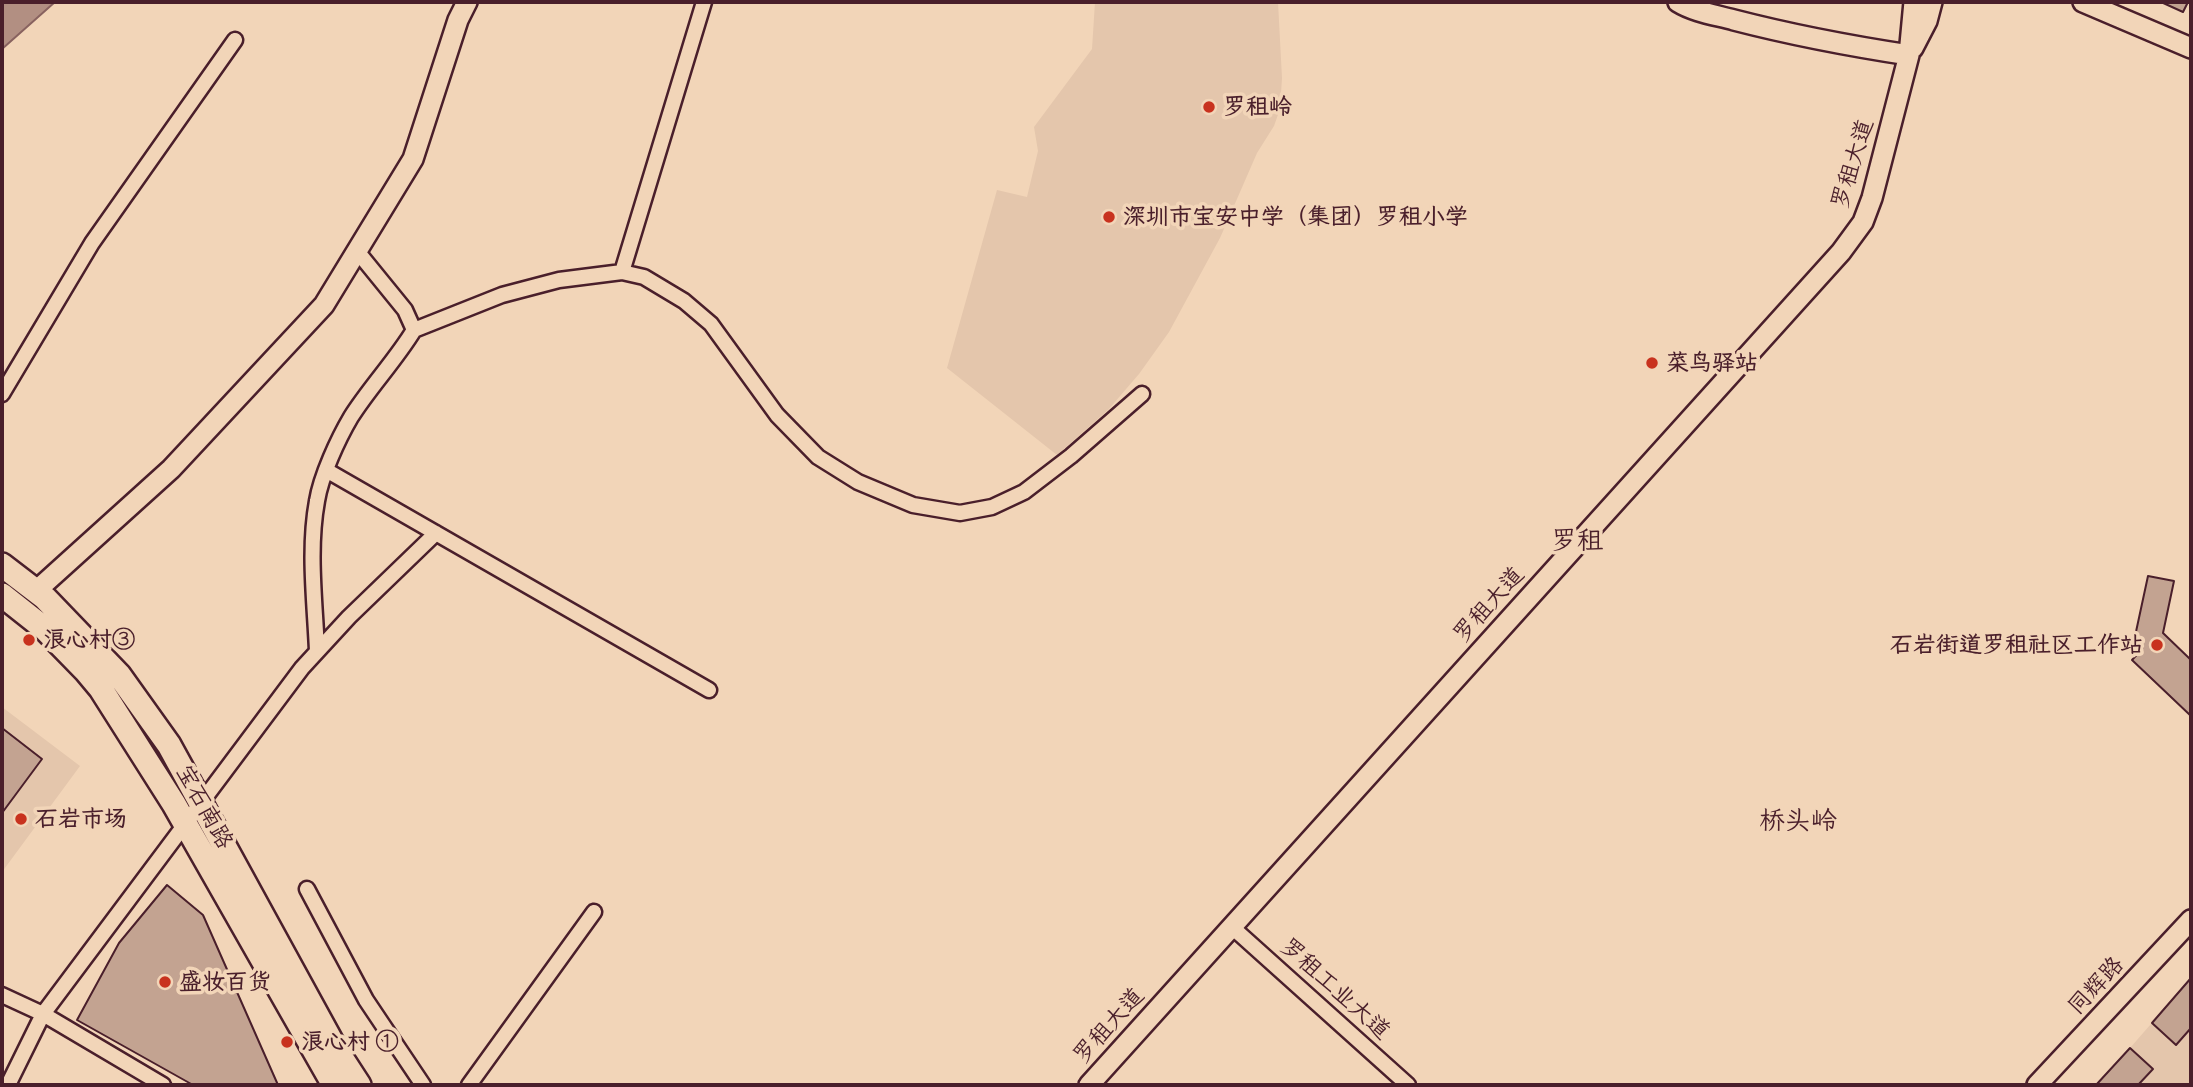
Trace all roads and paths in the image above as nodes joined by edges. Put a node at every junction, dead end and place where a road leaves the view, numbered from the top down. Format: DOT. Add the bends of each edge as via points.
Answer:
graph roads {
  1 [pos="467,2"];
  2 [pos="704,2"];
  3 [pos="1678,2"];
  4 [pos="1914,2"];
  5 [pos="1931,2"];
  6 [pos="2083,2"];
  7 [pos="235,40"];
  8 [pos="2191,48"];
  9 [pos="1909,55"];
  10 [pos="357,251"];
  11 [pos="622,272"];
  12 [pos="414,330"];
  13 [pos="2,394"];
  14 [pos="1142,394"];
  15 [pos="326,470"];
  16 [pos="436,533"];
  17 [pos="2,565"];
  18 [pos="36,591"];
  19 [pos="2,595"];
  20 [pos="317,652"];
  21 [pos="709,691"];
  22 [pos="202,804"];
  23 [pos="186,826"];
  24 [pos="307,888"];
  25 [pos="594,912"];
  26 [pos="2191,920"];
  27 [pos="1232,927"];
  28 [pos="2,995"];
  29 [pos="43,1014"];
  30 [pos="327,1081"];
  31 [pos="8,1085"];
  32 [pos="163,1085"];
  33 [pos="359,1085"];
  34 [pos="423,1085"];
  35 [pos="469,1085"];
  36 [pos="1089,1085"];
  37 [pos="1408,1085"];
  38 [pos="2037,1085"];
  1 -- 10 [label="street" via="413,159"];
  2 -- 11 [label="street"];
  3 -- 9 [label="street" via="1789,34"];
  4 -- 9 [label="street"];
  5 -- 9 [label="street" via="1927,21"];
  6 -- 8 [label="street"];
  7 -- 13 [label="street" via="92,243"];
  9 -- 27 [label="street, 罗租大道" via="1872,198 1863,222 1841,253"];
  10 -- 12 [label="street" via="405,310"];
  10 -- 18 [label="street" via="324,305 172,469"];
  11 -- 12 [label="street" via="559,280 502,295"];
  11 -- 14 [label="street" via="644,277 711,324 777,415 818,457 858,482 914,505 960,513 992,507 1024,492"];
  12 -- 15 [label="street" via="351,418"];
  15 -- 16 [label="street"];
  15 -- 20 [label="street" via="317,501 313,550"];
  16 -- 20 [label="street"];
  16 -- 21 [label="street"];
  17 -- 18 [label="main road, 宝石南路"];
  18 -- 22 [label="main road, 宝石南路" via="119,675 169,745"];
  19 -- 23 [label="main road, 宝石南路" via="45,629 86,671"];
  20 -- 22 [label="street"];
  22 -- 23 [label="street"];
  22 -- 33 [label="main road, 宝石南路"];
  23 -- 29 [label="street"];
  23 -- 30 [label="main road, 宝石南路"];
  24 -- 34 [label="street" via="366,1000"];
  25 -- 35 [label="street"];
  26 -- 38 [label="street, 同辉路"];
  27 -- 36 [label="street, 罗租大道"];
  27 -- 37 [label="street, 罗租工业大道"];
  28 -- 29 [label="street"];
  29 -- 31 [label="street"];
  29 -- 32 [label="street"];
}
